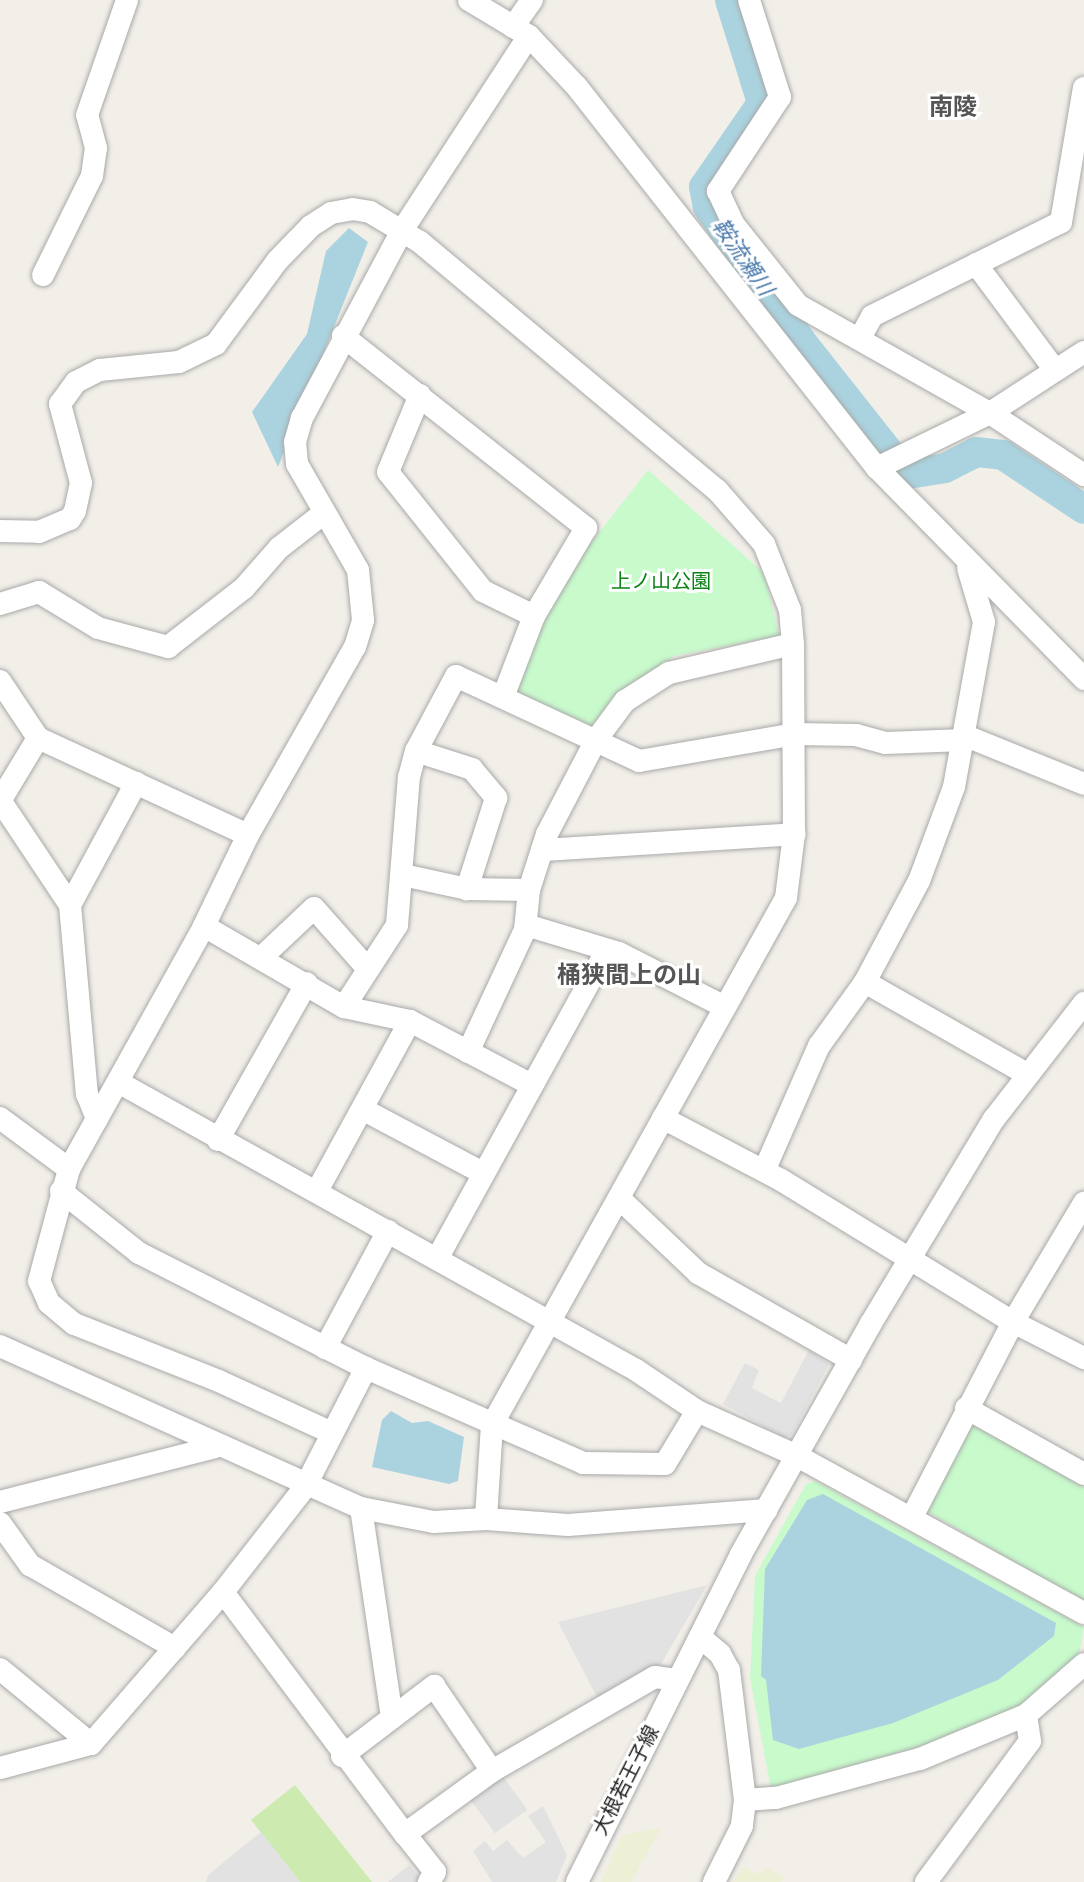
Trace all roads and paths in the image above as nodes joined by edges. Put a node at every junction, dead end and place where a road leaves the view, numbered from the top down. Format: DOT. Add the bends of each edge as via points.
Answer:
graph roads {
  1 [pos="127,0"];
  2 [pos="469,0"];
  3 [pos="532,0"];
  4 [pos="749,0"];
  5 [pos="521,31"];
  6 [pos="1084,88"];
  7 [pos="403,229"];
  8 [pos="976,264"];
  9 [pos="43,275"];
  10 [pos="343,336"];
  11 [pos="860,338"];
  12 [pos="1084,352"];
  13 [pos="1055,370"];
  14 [pos="420,395"];
  15 [pos="990,413"];
  16 [pos="877,468"];
  17 [pos="1084,475"];
  18 [pos="324,513"];
  19 [pos="0,531"];
  20 [pos="966,564"];
  21 [pos="0,604"];
  22 [pos="534,616"];
  23 [pos="793,644"];
  24 [pos="1084,679"];
  25 [pos="0,681"];
  26 [pos="503,697"];
  27 [pos="795,734"];
  28 [pos="38,738"];
  29 [pos="965,738"];
  30 [pos="596,740"];
  31 [pos="416,751"];
  32 [pos="136,783"];
  33 [pos="1084,784"];
  34 [pos="0,801"];
  35 [pos="794,834"];
  36 [pos="248,835"];
  37 [pos="543,850"];
  38 [pos="403,875"];
  39 [pos="467,889"];
  40 [pos="529,890"];
  41 [pos="70,905"];
  42 [pos="526,925"];
  43 [pos="204,926"];
  44 [pos="606,951"];
  45 [pos="262,957"];
  46 [pos="367,968"];
  47 [pos="865,982"];
  48 [pos="307,983"];
  49 [pos="1084,1003"];
  50 [pos="723,1006"];
  51 [pos="344,1007"];
  52 [pos="410,1021"];
  53 [pos="468,1052"];
  54 [pos="1025,1073"];
  55 [pos="118,1082"];
  56 [pos="532,1085"];
  57 [pos="364,1110"];
  58 [pos="0,1118"];
  59 [pos="663,1118"];
  60 [pos="97,1119"];
  61 [pos="218,1140"];
  62 [pos="764,1171"];
  63 [pos="483,1173"];
  64 [pos="65,1180"];
  65 [pos="317,1191"];
  66 [pos="619,1198"];
  67 [pos="1084,1203"];
  68 [pos="388,1231"];
  69 [pos="912,1256"];
  70 [pos="437,1259"];
  71 [pos="1013,1322"];
  72 [pos="547,1325"];
  73 [pos="0,1346"];
  74 [pos="325,1348"];
  75 [pos="1084,1358"];
  76 [pos="851,1360"];
  77 [pos="366,1368"];
  78 [pos="966,1408"];
  79 [pos="697,1411"];
  80 [pos="492,1425"];
  81 [pos="332,1433"];
  82 [pos="215,1447"];
  83 [pos="797,1456"];
  84 [pos="1084,1474"];
  85 [pos="305,1487"];
  86 [pos="0,1502"];
  87 [pos="361,1508"];
  88 [pos="766,1510"];
  89 [pos="912,1517"];
  90 [pos="486,1519"];
  91 [pos="0,1523"];
  92 [pos="223,1592"];
  93 [pos="1084,1613"];
  94 [pos="700,1637"];
  95 [pos="175,1648"];
  96 [pos="1084,1664"];
  97 [pos="0,1669"];
  98 [pos="676,1680"];
  99 [pos="1026,1715"];
  100 [pos="392,1718"];
  101 [pos="91,1744"];
  102 [pos="342,1756"];
  103 [pos="0,1768"];
  104 [pos="492,1771"];
  105 [pos="745,1800"];
  106 [pos="405,1834"];
  107 [pos="429,1882"];
  108 [pos="577,1882"];
  109 [pos="714,1882"];
  110 [pos="926,1882"];
  1 -- 9 [label="street" via="87,115 96,148 92,176"];
  2 -- 5 [label="street"];
  3 -- 5 [label="street"];
  4 -- 11 [label="street" via="780,97 723,178 718,191 723,207 798,305"];
  5 -- 7 [label="street"];
  5 -- 16 [label="street" via="675,207"];
  6 -- 8 [label="street" via="1061,222"];
  7 -- 10 [label="street"];
  7 -- 19 [label="street" via="370,212 331,213 278,260 216,344 179,362 100,370 76,382 60,404 81,483 75,511 70,519 39,532"];
  7 -- 23 [label="street" via="717,490 764,544 790,610"];
  8 -- 11 [label="street" via="872,316"];
  8 -- 13 [label="street"];
  10 -- 14 [label="street"];
  10 -- 18 [label="street" via="295,442 297,464"];
  11 -- 15 [label="street"];
  12 -- 13 [label="street"];
  13 -- 15 [label="street"];
  14 -- 22 [label="street" via="388,472 483,591"];
  14 -- 22 [label="street" via="586,528"];
  15 -- 16 [label="street"];
  15 -- 17 [label="street"];
  16 -- 20 [label="street"];
  18 -- 21 [label="street" via="279,548 244,588 168,647 98,628 39,592"];
  18 -- 36 [label="street" via="358,570 363,620 355,647"];
  20 -- 24 [label="street"];
  20 -- 29 [label="street" via="984,622"];
  22 -- 26 [label="street"];
  23 -- 27 [label="street"];
  23 -- 30 [label="street" via="669,673 625,701"];
  25 -- 28 [label="street"];
  26 -- 30 [label="street"];
  26 -- 31 [label="street" via="456,676"];
  27 -- 29 [label="street" via="856,735 885,743"];
  27 -- 30 [label="street" via="639,761"];
  27 -- 35 [label="street"];
  28 -- 32 [label="street"];
  28 -- 34 [label="street"];
  29 -- 33 [label="street"];
  29 -- 47 [label="street" via="919,881"];
  30 -- 37 [label="street"];
  31 -- 38 [label="street" via="409,777"];
  31 -- 39 [label="street" via="472,769 496,798"];
  32 -- 36 [label="street"];
  32 -- 41 [label="street"];
  34 -- 41 [label="street"];
  35 -- 37 [label="street"];
  35 -- 50 [label="street" via="786,898"];
  36 -- 43 [label="street"];
  37 -- 40 [label="street"];
  38 -- 39 [label="street"];
  38 -- 46 [label="street" via="397,925"];
  39 -- 40 [label="street"];
  40 -- 42 [label="street"];
  41 -- 60 [label="street" via="87,1094"];
  42 -- 44 [label="street"];
  42 -- 53 [label="street"];
  43 -- 45 [label="street"];
  43 -- 55 [label="street"];
  44 -- 50 [label="street"];
  44 -- 56 [label="street"];
  45 -- 46 [label="street" via="314,908"];
  45 -- 48 [label="street"];
  46 -- 51 [label="street"];
  47 -- 54 [label="street"];
  47 -- 62 [label="street" via="819,1046"];
  48 -- 51 [label="street"];
  48 -- 61 [label="street"];
  49 -- 54 [label="street, 大根若王子線"];
  50 -- 59 [label="street"];
  51 -- 52 [label="street"];
  52 -- 53 [label="street"];
  52 -- 57 [label="street"];
  53 -- 56 [label="street"];
  54 -- 69 [label="street, 大根若王子線"];
  55 -- 60 [label="street"];
  55 -- 61 [label="street"];
  56 -- 63 [label="street"];
  57 -- 63 [label="street"];
  57 -- 65 [label="street"];
  58 -- 64 [label="street"];
  59 -- 62 [label="street"];
  59 -- 66 [label="street"];
  60 -- 64 [label="street"];
  61 -- 65 [label="street"];
  62 -- 69 [label="street"];
  63 -- 70 [label="street"];
  64 -- 74 [label="street" via="139,1253"];
  64 -- 81 [label="street" via="39,1281 49,1303 74,1324"];
  65 -- 68 [label="street"];
  66 -- 72 [label="street"];
  66 -- 76 [label="street" via="698,1273"];
  67 -- 71 [label="street"];
  68 -- 70 [label="street"];
  68 -- 74 [label="street"];
  69 -- 71 [label="street"];
  69 -- 76 [label="street, 大根若王子線"];
  70 -- 72 [label="street"];
  71 -- 75 [label="street"];
  71 -- 78 [label="street"];
  72 -- 79 [label="street" via="636,1370"];
  72 -- 80 [label="street"];
  73 -- 82 [label="street"];
  74 -- 77 [label="street"];
  76 -- 83 [label="street, 大根若王子線"];
  77 -- 80 [label="street"];
  77 -- 81 [label="street"];
  78 -- 84 [label="street"];
  78 -- 89 [label="street"];
  79 -- 80 [label="street" via="665,1464 583,1463"];
  79 -- 83 [label="street"];
  80 -- 90 [label="street"];
  81 -- 85 [label="street"];
  82 -- 85 [label="street"];
  82 -- 86 [label="street"];
  83 -- 88 [label="street, 大根若王子線"];
  83 -- 89 [label="street"];
  85 -- 87 [label="street"];
  85 -- 92 [label="street"];
  87 -- 90 [label="street" via="434,1522"];
  87 -- 100 [label="street"];
  88 -- 90 [label="street" via="568,1525"];
  88 -- 94 [label="street, 大根若王子線"];
  89 -- 93 [label="street"];
  91 -- 95 [label="street" via="30,1565"];
  92 -- 95 [label="street"];
  92 -- 102 [label="street"];
  94 -- 98 [label="street, 大根若王子線"];
  94 -- 105 [label="street" via="729,1670"];
  95 -- 101 [label="street"];
  96 -- 99 [label="street"];
  97 -- 101 [label="street"];
  98 -- 104 [label="street" via="655,1677"];
  98 -- 108 [label="street, 大根若王子線"];
  99 -- 105 [label="street" via="920,1759 776,1798"];
  99 -- 110 [label="street" via="1030,1741"];
  100 -- 102 [label="street"];
  100 -- 104 [label="street" via="434,1686"];
  101 -- 103 [label="street"];
  102 -- 106 [label="street"];
  104 -- 106 [label="street"];
  105 -- 109 [label="street" via="742,1826"];
  106 -- 107 [label="street" via="435,1872"];
}
